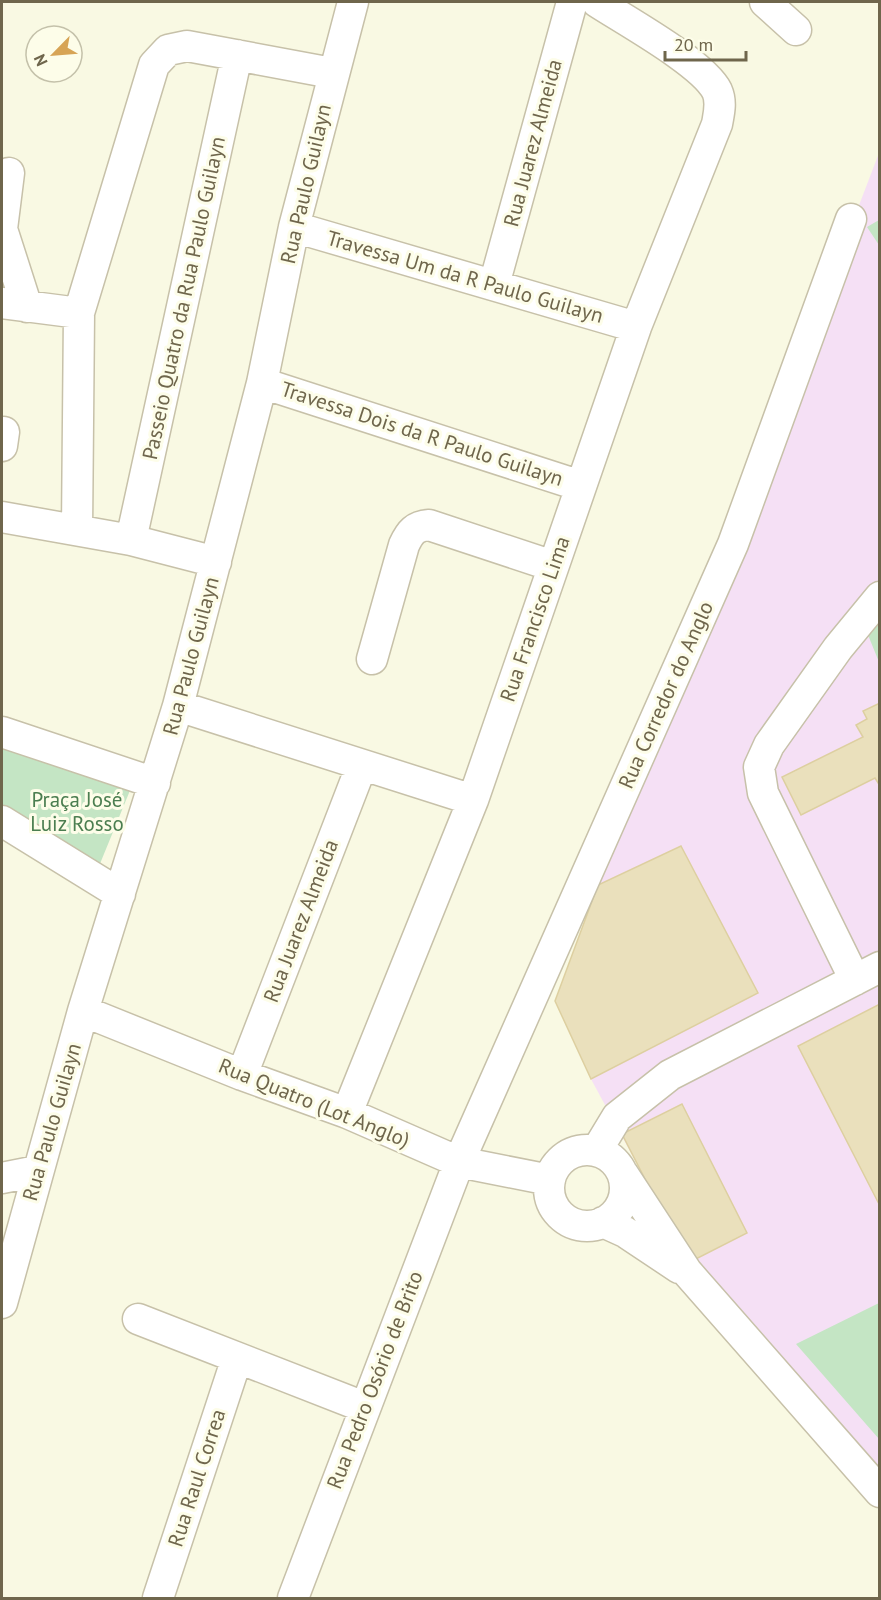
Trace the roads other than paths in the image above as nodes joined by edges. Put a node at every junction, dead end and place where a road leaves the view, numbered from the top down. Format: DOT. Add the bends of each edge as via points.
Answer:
graph roads {
  1 [pos="352,2"];
  2 [pos="572,2"];
  3 [pos="597,2"];
  4 [pos="765,2"];
  5 [pos="796,30"];
  6 [pos="237,56"];
  7 [pos="332,73"];
  8 [pos="9,173"];
  9 [pos="851,219"];
  10 [pos="294,227"];
  11 [pos="494,285"];
  12 [pos="14,305"];
  13 [pos="79,313"];
  14 [pos="636,327"];
  15 [pos="262,383"];
  16 [pos="581,486"];
  17 [pos="2,517"];
  18 [pos="77,530"];
  19 [pos="131,540"];
  20 [pos="216,562"];
  21 [pos="553,566"];
  22 [pos="879,597"];
  23 [pos="372,658"];
  24 [pos="178,706"];
  25 [pos="2,732"];
  26 [pos="361,767"];
  27 [pos="155,783"];
  28 [pos="473,800"];
  29 [pos="2,821"];
  30 [pos="120,894"];
  31 [pos="867,973"];
  32 [pos="83,1011"];
  33 [pos="242,1075"];
  34 [pos="347,1113"];
  35 [pos="597,1150"];
  36 [pos="459,1162"];
  37 [pos="37,1171"];
  38 [pos="623,1174"];
  39 [pos="2,1178"];
  40 [pos="550,1180"];
  41 [pos="603,1222"];
  42 [pos="9,1242"];
  43 [pos="687,1272"];
  44 [pos="2,1303"];
  45 [pos="138,1318"];
  46 [pos="237,1358"];
  47 [pos="364,1407"];
  48 [pos="879,1492"];
  49 [pos="158,1599"];
  50 [pos="293,1599"];
  1 -- 7 [label="street, Rua Paulo Guilayn"];
  2 -- 11 [label="street, Rua Juarez Almeida"];
  3 -- 14 [label="street, Rua Francisco Lima" via="706,74 718,93 720,109"];
  4 -- 5 [label="street"];
  6 -- 7 [label="street"];
  6 -- 13 [label="street" via="188,45 168,50 154,65"];
  6 -- 19 [label="street, Passeio Quatro da Rua Paulo Guilayn"];
  7 -- 10 [label="street, Rua Paulo Guilayn"];
  8 -- 12 [label="street" via="3,229"];
  9 -- 36 [label="street, Rua Corredor do Anglo" via="733,544"];
  10 -- 11 [label="street, Travessa Um da R Paulo Guilayn"];
  10 -- 15 [label="street, Rua Paulo Guilayn"];
  11 -- 14 [label="street, Travessa Um da R Paulo Guilayn"];
  12 -- 13 [label="street"];
  13 -- 18 [label="street"];
  14 -- 16 [label="street, Rua Francisco Lima"];
  15 -- 16 [label="street, Travessa Dois da R Paulo Guilayn"];
  15 -- 20 [label="street, Rua Paulo Guilayn"];
  16 -- 21 [label="street, Rua Francisco Lima"];
  17 -- 18 [label="street"];
  18 -- 19 [label="street"];
  19 -- 20 [label="street"];
  20 -- 24 [label="street, Rua Paulo Guilayn"];
  21 -- 23 [label="street" via="429,525 418,526 404,545"];
  21 -- 28 [label="street, Rua Francisco Lima"];
  22 -- 31 [label="street" via="831,657 769,745 759,767 763,793"];
  24 -- 26 [label="street"];
  24 -- 27 [label="street, Rua Paulo Guilayn"];
  25 -- 27 [label="street"];
  26 -- 28 [label="street"];
  26 -- 33 [label="street, Rua Juarez Almeida"];
  27 -- 30 [label="street, Rua Paulo Guilayn"];
  28 -- 34 [label="street, Rua Francisco Lima"];
  29 -- 30 [label="street"];
  30 -- 32 [label="street, Rua Paulo Guilayn"];
  31 -- 35 [label="street" via="670,1075 617,1117"];
  32 -- 33 [label="street, Rua Quatro (Lot Anglo)"];
  32 -- 37 [label="street, Rua Paulo Guilayn"];
  33 -- 34 [label="street, Rua Quatro (Lot Anglo)"];
  34 -- 36 [label="street, Rua Quatro (Lot Anglo)"];
  35 -- 38 [label="street" via="617,1163"];
  35 -- 40 [label="street" via="584,1149 567,1155 554,1168"];
  36 -- 40 [label="street, Rua Quatro (Lot Anglo)"];
  36 -- 47 [label="street, Rua Pedro Osório de Brito"];
  37 -- 39 [label="street"];
  37 -- 42 [label="street, Rua Paulo Guilayn"];
  38 -- 41 [label="street" via="624,1197 612,1216"];
  38 -- 43 [label="street"];
  40 -- 41 [label="street" via="549,1192 560,1214 580,1225"];
  41 -- 43 [label="street"];
  42 -- 44 [label="street, Rua Paulo Guilayn"];
  43 -- 48 [label="street"];
  45 -- 46 [label="street"];
  46 -- 47 [label="street"];
  46 -- 49 [label="street, Rua Raul Correa"];
  47 -- 50 [label="street, Rua Pedro Osório de Brito"];
}
